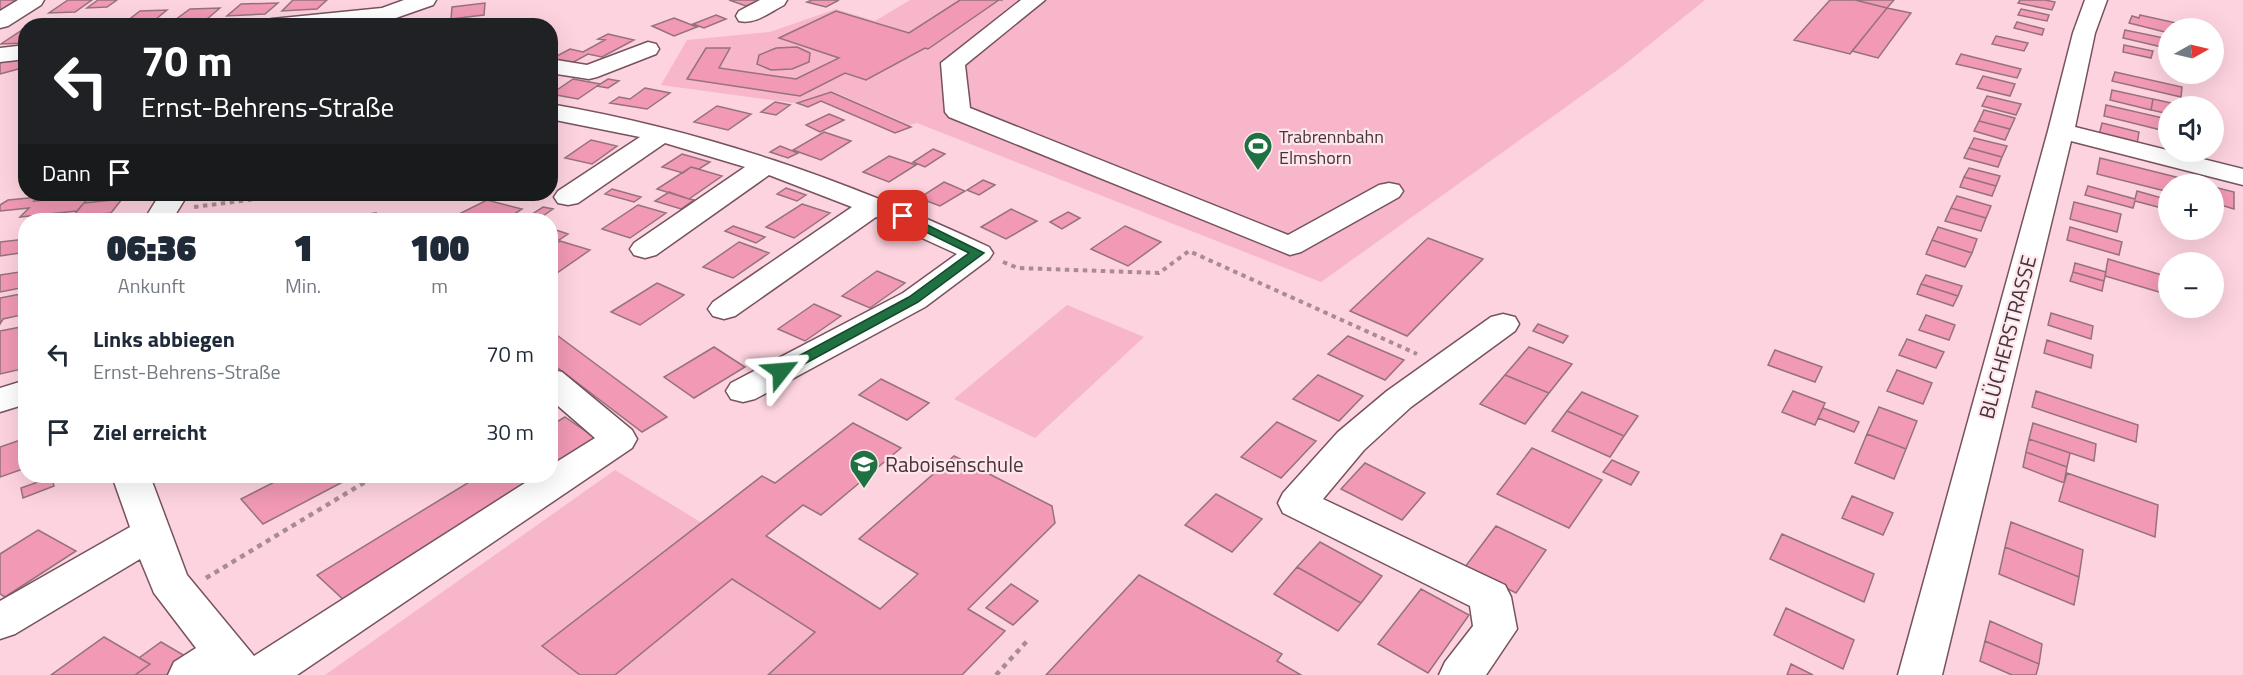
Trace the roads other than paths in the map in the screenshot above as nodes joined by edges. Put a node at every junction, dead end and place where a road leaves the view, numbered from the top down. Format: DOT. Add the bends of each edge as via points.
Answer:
graph roads {
  1 [pos="33,0"];
  2 [pos="425,0"];
  3 [pos="777,0"];
  4 [pos="1034,0"];
  5 [pos="2096,0"];
  6 [pos="747,16"];
  7 [pos="381,18"];
  8 [pos="0,21"];
  9 [pos="648,49"];
  10 [pos="18,53"];
  11 [pos="0,55"];
  12 [pos="558,67"];
  13 [pos="558,112"];
  14 [pos="2061,131"];
  15 [pos="661,134"];
  16 [pos="765,165"];
  17 [pos="2243,177"];
  18 [pos="1389,190"];
  19 [pos="568,197"];
  20 [pos="874,206"];
  21 [pos="645,249"];
  22 [pos="724,309"];
  23 [pos="1503,324"];
  24 [pos="558,388"];
  25 [pos="744,391"];
  26 [pos="18,394"];
  27 [pos="0,400"];
  28 [pos="558,479"];
  29 [pos="134,483"];
  30 [pos="552,483"];
  31 [pos="152,533"];
  32 [pos="0,622"];
  33 [pos="219,667"];
  34 [pos="262,675"];
  35 [pos="1461,675"];
  36 [pos="1920,675"];
  1 -- 8 [label="street"];
  2 -- 7 [label="street"];
  3 -- 6 [label="street"];
  4 -- 18 [label="street" via="953,63 958,112 1290,246"];
  5 -- 14 [label="street, BLÜCHERSTRASSE" via="2084,33"];
  9 -- 12 [label="street" via="590,72"];
  10 -- 11 [label="street"];
  13 -- 15 [label="street"];
  14 -- 17 [label="street"];
  14 -- 36 [label="street, BLÜCHERSTRASSE"];
  15 -- 16 [label="street"];
  15 -- 19 [label="street"];
  16 -- 20 [label="street"];
  16 -- 21 [label="street"];
  20 -- 22 [label="street"];
  20 -- 25 [label="street" via="978,253 914,300"];
  23 -- 35 [label="street" via="1399,399 1351,441 1297,503 1490,597 1495,629"];
  24 -- 28 [label="street" via="619,439"];
  26 -- 27 [label="street"];
  29 -- 31 [label="street"];
  30 -- 34 [label="street"];
  31 -- 32 [label="street"];
  31 -- 33 [label="street" via="169,582"];
}
